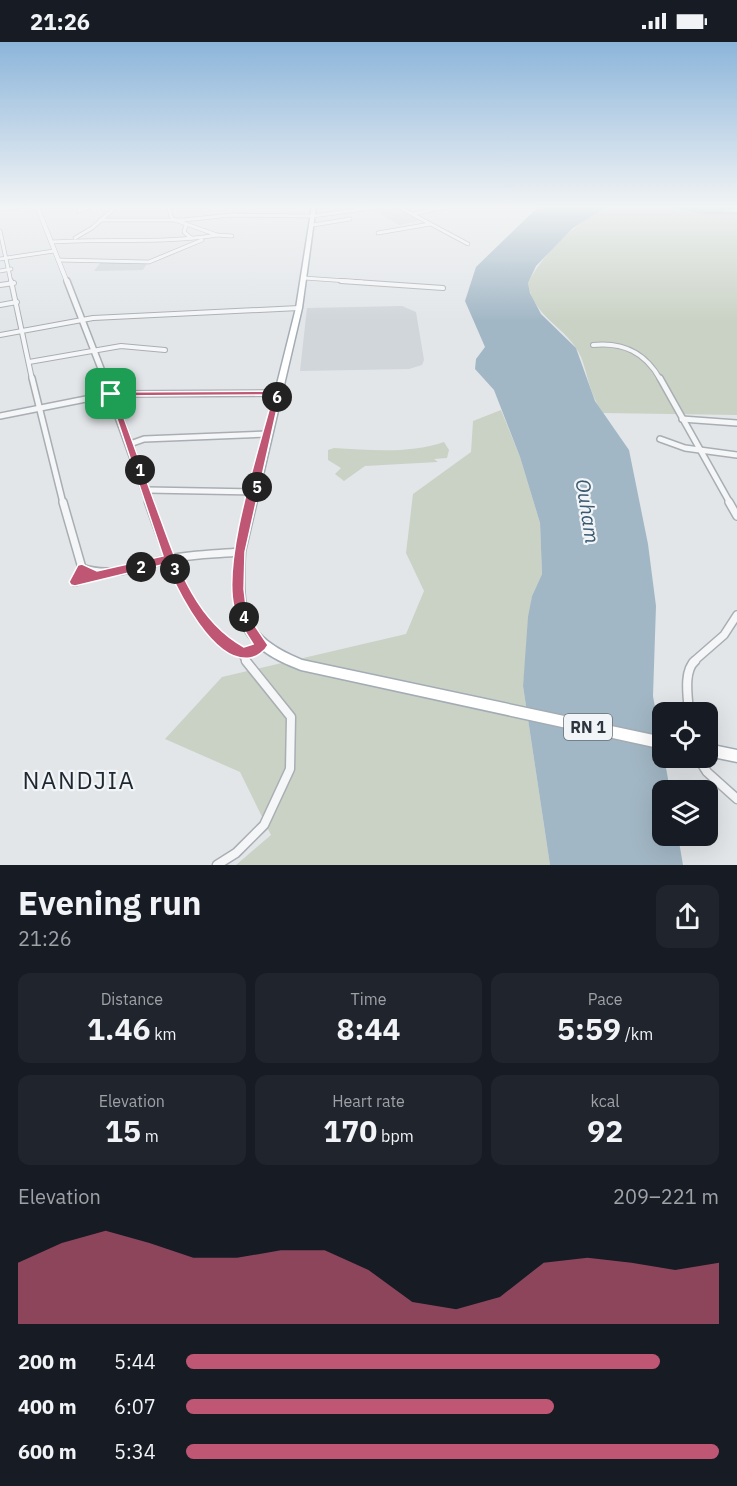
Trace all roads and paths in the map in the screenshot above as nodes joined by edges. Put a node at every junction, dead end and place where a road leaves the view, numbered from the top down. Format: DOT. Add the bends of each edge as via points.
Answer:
graph roads {
  1 [pos="3,244"];
  2 [pos="57,244"];
  3 [pos="191,244"];
  4 [pos="309,244"];
  5 [pos="52,246"];
  6 [pos="7,258"];
  7 [pos="0,259"];
  8 [pos="58,260"];
  9 [pos="11,269"];
  10 [pos="0,271"];
  11 [pos="304,278"];
  12 [pos="14,283"];
  13 [pos="0,285"];
  14 [pos="443,288"];
  15 [pos="17,302"];
  16 [pos="0,305"];
  17 [pos="299,308"];
  18 [pos="82,320"];
  19 [pos="21,331"];
  20 [pos="0,335"];
  21 [pos="593,345"];
  22 [pos="92,349"];
  23 [pos="165,350"];
  24 [pos="29,362"];
  25 [pos="278,393"];
  26 [pos="111,394"];
  27 [pos="38,406"];
  28 [pos="0,416"];
  29 [pos="682,420"];
  30 [pos="737,423"];
  31 [pos="268,434"];
  32 [pos="660,439"];
  33 [pos="129,440"];
  34 [pos="698,449"];
  35 [pos="737,455"];
  36 [pos="147,490"];
  37 [pos="256,492"];
  38 [pos="737,516"];
  39 [pos="240,552"];
  40 [pos="170,559"];
  41 [pos="82,568"];
  42 [pos="96,575"];
  43 [pos="737,615"];
  44 [pos="262,645"];
  45 [pos="242,653"];
  46 [pos="688,702"];
  47 [pos="652,741"];
  48 [pos="718,752"];
  49 [pos="737,756"];
  50 [pos="704,768"];
  51 [pos="737,799"];
  52 [pos="217,865"];
  1 -- 6 [label="street"];
  2 -- 5 [label="street"];
  3 -- 8 [label="street" via="149,262"];
  4 -- 11 [label="main road, RN 1"];
  5 -- 6 [label="street"];
  5 -- 8 [label="street"];
  6 -- 7 [label="street"];
  6 -- 9 [label="street"];
  8 -- 18 [label="street"];
  9 -- 10 [label="street"];
  9 -- 12 [label="street"];
  11 -- 14 [label="street"];
  11 -- 17 [label="main road, RN 1"];
  12 -- 13 [label="street"];
  12 -- 15 [label="street"];
  15 -- 16 [label="street"];
  15 -- 19 [label="street"];
  17 -- 18 [label="street"];
  17 -- 25 [label="main road, RN 1"];
  18 -- 19 [label="street"];
  18 -- 22 [label="street"];
  19 -- 20 [label="street"];
  19 -- 24 [label="street"];
  21 -- 29 [label="street" via="614,344 640,352 657,373"];
  22 -- 23 [label="street" via="121,346"];
  22 -- 24 [label="street"];
  22 -- 26 [label="street"];
  24 -- 27 [label="street"];
  25 -- 26 [label="street"];
  25 -- 31 [label="main road, RN 1"];
  26 -- 27 [label="street"];
  26 -- 33 [label="street"];
  27 -- 28 [label="street"];
  27 -- 41 [label="street"];
  29 -- 30 [label="street"];
  29 -- 34 [label="street"];
  31 -- 33 [label="street"];
  31 -- 37 [label="main road, RN 1"];
  32 -- 34 [label="street"];
  33 -- 36 [label="street"];
  34 -- 35 [label="street"];
  34 -- 38 [label="street"];
  36 -- 37 [label="street"];
  36 -- 40 [label="street"];
  37 -- 39 [label="main road, RN 1"];
  39 -- 40 [label="street"];
  39 -- 44 [label="main road, RN 1" via="240,606 245,622"];
  40 -- 42 [label="street"];
  40 -- 45 [label="street" via="187,596 212,630"];
  41 -- 42 [label="street"];
  41 -- 42 [label="street" via="75,582"];
  43 -- 46 [label="street" via="724,635 691,664"];
  44 -- 45 [label="street" via="251,653"];
  44 -- 47 [label="main road, RN 1" via="301,665"];
  45 -- 52 [label="street" via="252,671 291,717 290,769 264,825 236,854"];
  48 -- 49 [label="main road"];
  50 -- 51 [label="street"];
}
